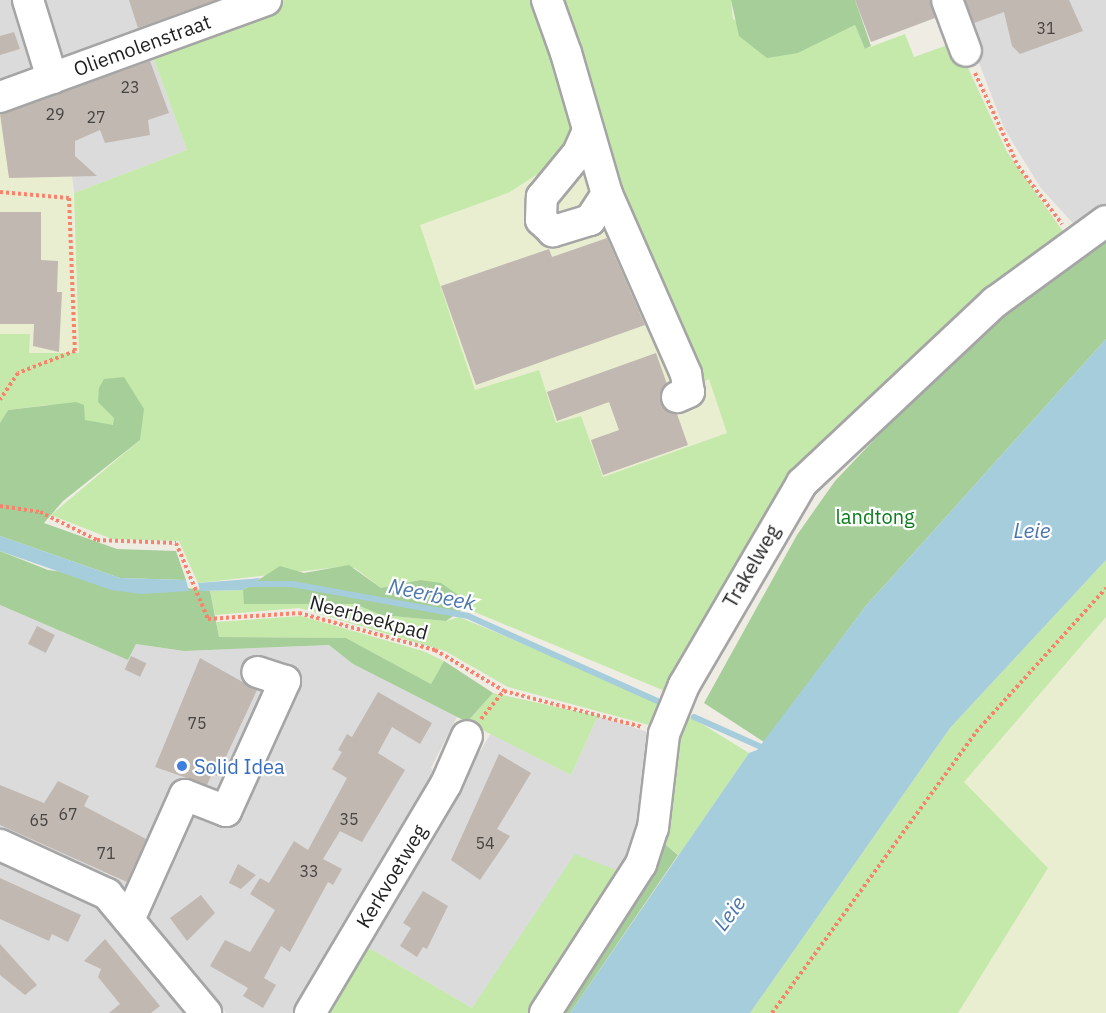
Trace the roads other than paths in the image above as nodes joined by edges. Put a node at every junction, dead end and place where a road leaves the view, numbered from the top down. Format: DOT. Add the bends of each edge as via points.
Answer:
graph roads {
  1 [pos="28,0"];
  2 [pos="266,0"];
  3 [pos="547,0"];
  4 [pos="947,0"];
  5 [pos="966,51"];
  6 [pos="52,78"];
  7 [pos="0,97"];
  8 [pos="588,131"];
  9 [pos="607,194"];
  10 [pos="1106,221"];
  11 [pos="677,397"];
  12 [pos="257,672"];
  13 [pos="466,736"];
  14 [pos="0,845"];
  15 [pos="129,920"];
  16 [pos="206,1013"];
  17 [pos="310,1013"];
  18 [pos="545,1013"];
  1 -- 6 [label="street, Oliemolenstraat"];
  2 -- 6 [label="street, Oliemolenstraat"];
  3 -- 8 [label="street"];
  4 -- 5 [label="street"];
  6 -- 7 [label="street, Oliemolenstraat"];
  8 -- 9 [label="street"];
  8 -- 9 [label="street" via="578,153 542,197 541,220 553,231 590,220"];
  9 -- 11 [label="street" via="686,374 689,392"];
  10 -- 18 [label="street, Trakelweg" via="996,302 802,483 684,685 664,734 653,828 641,864"];
  12 -- 15 [label="street" via="285,681 226,811 184,795"];
  13 -- 17 [label="street, Kerkvoetweg" via="446,784"];
  14 -- 15 [label="street" via="107,894"];
  15 -- 16 [label="street"];
}
